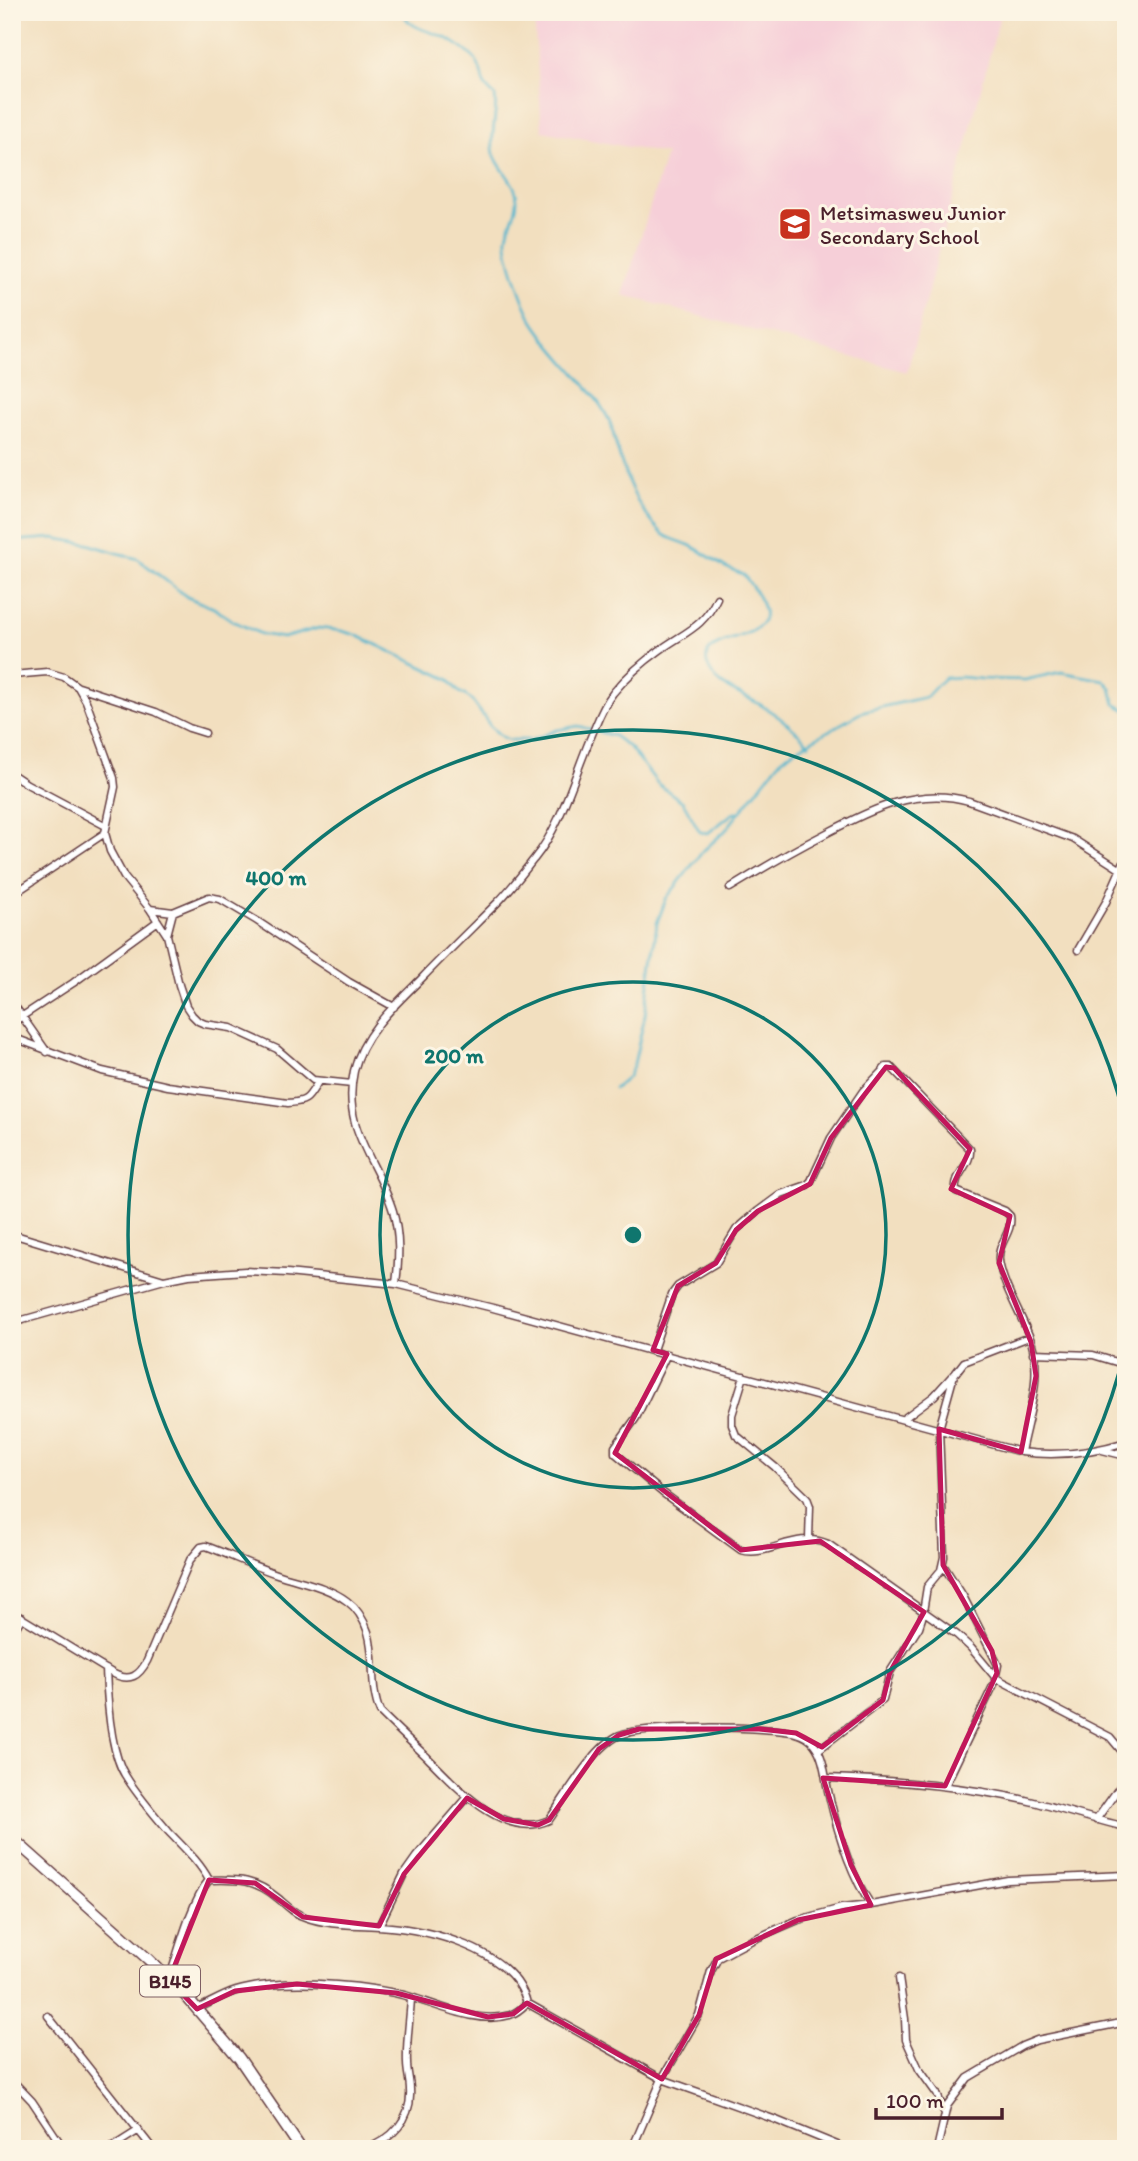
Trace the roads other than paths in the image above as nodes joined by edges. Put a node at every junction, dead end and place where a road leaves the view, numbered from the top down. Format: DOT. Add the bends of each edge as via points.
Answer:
graph roads {
  1 [pos="717,597"];
  2 [pos="12,675"];
  3 [pos="78,687"];
  4 [pos="205,733"];
  5 [pos="12,774"];
  6 [pos="106,830"];
  7 [pos="1126,857"];
  8 [pos="1123,871"];
  9 [pos="730,888"];
  10 [pos="12,895"];
  11 [pos="150,908"];
  12 [pos="173,912"];
  13 [pos="158,921"];
  14 [pos="167,935"];
  15 [pos="1078,950"];
  16 [pos="12,1002"];
  17 [pos="394,1007"];
  18 [pos="22,1015"];
  19 [pos="12,1023"];
  20 [pos="12,1037"];
  21 [pos="47,1052"];
  22 [pos="318,1082"];
  23 [pos="352,1083"];
  24 [pos="12,1234"];
  25 [pos="164,1280"];
  26 [pos="396,1284"];
  27 [pos="12,1323"];
  28 [pos="1029,1337"];
  29 [pos="653,1350"];
  30 [pos="1033,1353"];
  31 [pos="667,1354"];
  32 [pos="1126,1365"];
  33 [pos="954,1375"];
  34 [pos="744,1376"];
  35 [pos="903,1419"];
  36 [pos="939,1429"];
  37 [pos="1126,1443"];
  38 [pos="1100,1450"];
  39 [pos="1021,1452"];
  40 [pos="1126,1456"];
  41 [pos="809,1539"];
  42 [pos="943,1564"];
  43 [pos="923,1611"];
  44 [pos="12,1612"];
  45 [pos="22,1617"];
  46 [pos="12,1634"];
  47 [pos="106,1669"];
  48 [pos="996,1678"];
  49 [pos="818,1750"];
  50 [pos="1126,1756"];
  51 [pos="826,1778"];
  52 [pos="1126,1778"];
  53 [pos="945,1786"];
  54 [pos="467,1798"];
  55 [pos="1096,1820"];
  56 [pos="1126,1827"];
  57 [pos="12,1838"];
  58 [pos="1126,1875"];
  59 [pos="209,1880"];
  60 [pos="871,1905"];
  61 [pos="379,1926"];
  62 [pos="899,1978"];
  63 [pos="169,1980"];
  64 [pos="411,1998"];
  65 [pos="527,2003"];
  66 [pos="197,2009"];
  67 [pos="48,2016"];
  68 [pos="1126,2022"];
  69 [pos="662,2079"];
  70 [pos="12,2080"];
  71 [pos="945,2114"];
  72 [pos="139,2130"];
  73 [pos="835,2146"];
  74 [pos="64,2149"];
  75 [pos="109,2149"];
  76 [pos="153,2149"];
  77 [pos="301,2149"];
  78 [pos="365,2149"];
  79 [pos="632,2149"];
  80 [pos="847,2149"];
  81 [pos="937,2149"];
  1 -- 17 [label="street" via="700,624 661,649 604,704 556,824 537,856"];
  2 -- 3 [label="street" via="47,672"];
  3 -- 4 [label="street"];
  3 -- 6 [label="street" via="114,778"];
  5 -- 6 [label="street"];
  6 -- 10 [label="street"];
  6 -- 11 [label="street" via="110,851 124,877"];
  7 -- 8 [label="street"];
  8 -- 9 [label="street" via="1073,839 969,801 936,795 890,803 863,814"];
  8 -- 15 [label="street"];
  11 -- 12 [label="street"];
  11 -- 13 [label="street"];
  12 -- 14 [label="street"];
  12 -- 17 [label="street" via="209,897 220,898"];
  13 -- 14 [label="street"];
  13 -- 18 [label="street"];
  14 -- 22 [label="street" via="186,1006 198,1021 231,1028 277,1049"];
  16 -- 18 [label="street"];
  17 -- 23 [label="street" via="369,1037"];
  18 -- 19 [label="street"];
  18 -- 21 [label="street"];
  20 -- 21 [label="street"];
  21 -- 22 [label="street" via="168,1086 288,1103 307,1099"];
  22 -- 23 [label="street"];
  23 -- 26 [label="street" via="357,1130 396,1225"];
  24 -- 25 [label="street"];
  25 -- 26 [label="street" via="245,1271"];
  25 -- 27 [label="street"];
  26 -- 29 [label="street"];
  28 -- 29 [label="street" via="999,1263 1000,1248 1011,1228 1010,1216 956,1191 970,1149 886,1067 831,1138 811,1181 758,1211 736,1230 716,1263 678,1286"];
  28 -- 30 [label="street"];
  28 -- 33 [label="street" via="964,1362"];
  29 -- 31 [label="street"];
  30 -- 32 [label="street" via="1093,1355"];
  30 -- 39 [label="street" via="1036,1376"];
  31 -- 34 [label="street"];
  31 -- 41 [label="street" via="615,1453 741,1550"];
  33 -- 35 [label="street"];
  33 -- 36 [label="street"];
  34 -- 35 [label="street"];
  34 -- 41 [label="street" via="732,1425 736,1435 807,1499"];
  35 -- 36 [label="street"];
  36 -- 39 [label="street"];
  36 -- 42 [label="street"];
  37 -- 38 [label="street"];
  38 -- 39 [label="street" via="1062,1455"];
  38 -- 40 [label="street"];
  41 -- 43 [label="street" via="828,1544"];
  42 -- 43 [label="street" via="927,1587"];
  42 -- 48 [label="street" via="992,1651 998,1665"];
  43 -- 48 [label="street" via="964,1642"];
  43 -- 49 [label="street" via="919,1627 890,1672 883,1700"];
  44 -- 45 [label="street"];
  45 -- 46 [label="street"];
  45 -- 47 [label="street"];
  47 -- 54 [label="street" via="122,1679 142,1670 190,1560 206,1546 352,1604 368,1633 380,1712"];
  47 -- 59 [label="street" via="110,1723 124,1774"];
  48 -- 50 [label="street" via="1110,1737"];
  48 -- 53 [label="street"];
  49 -- 51 [label="street"];
  49 -- 54 [label="street" via="806,1737 787,1732 639,1729 619,1735 599,1749 549,1820 538,1825 505,1819"];
  51 -- 53 [label="street"];
  51 -- 60 [label="street" via="851,1865"];
  52 -- 55 [label="street"];
  53 -- 55 [label="street" via="1032,1802"];
  54 -- 61 [label="street" via="404,1874"];
  55 -- 56 [label="street"];
  57 -- 63 [label="main road, B145"];
  58 -- 60 [label="street" via="1008,1880"];
  59 -- 61 [label="street" via="256,1883 303,1917 345,1926"];
  59 -- 63 [label="street"];
  60 -- 69 [label="street" via="798,1920 718,1958 699,2015"];
  61 -- 65 [label="street" via="466,1945 516,1979"];
  62 -- 71 [label="street" via="906,2040"];
  63 -- 66 [label="main road, B145"];
  64 -- 65 [label="street" via="488,2017 513,2014"];
  64 -- 66 [label="street" via="355,1987 297,1984 235,1991"];
  64 -- 78 [label="street" via="410,2109 397,2130"];
  65 -- 69 [label="street"];
  66 -- 77 [label="main road, B145" via="239,2058"];
  67 -- 72 [label="street"];
  68 -- 71 [label="street" via="1022,2046 968,2078"];
  69 -- 73 [label="street"];
  69 -- 79 [label="street"];
  70 -- 74 [label="street"];
  71 -- 81 [label="street"];
  72 -- 75 [label="street"];
  72 -- 76 [label="street"];
  73 -- 80 [label="street"];
}
